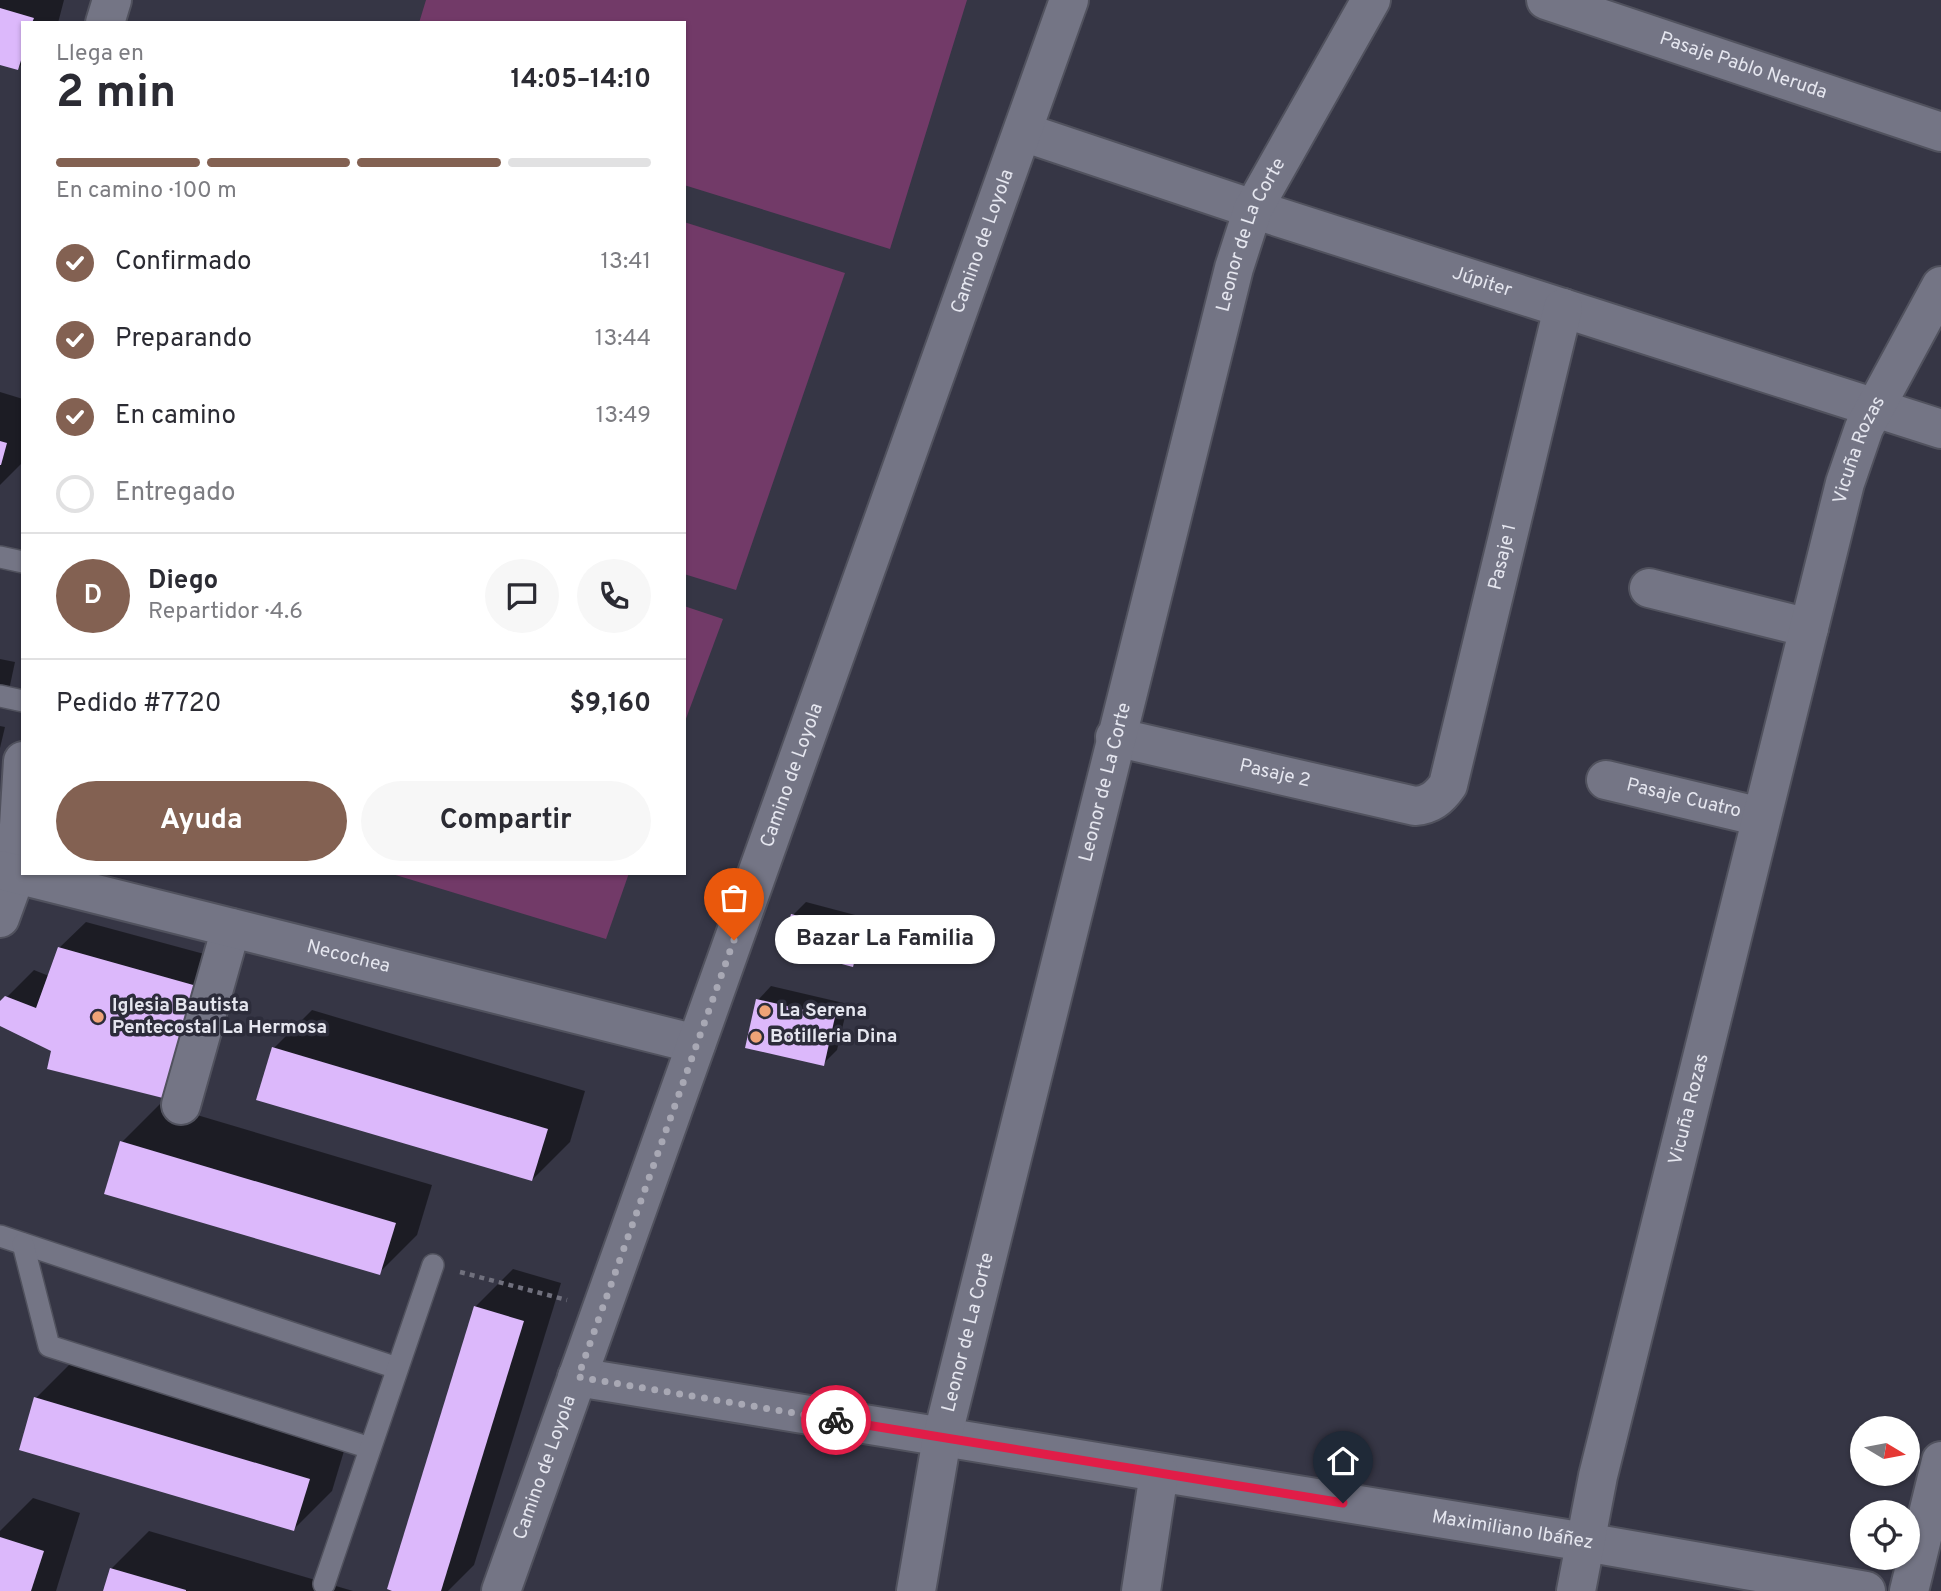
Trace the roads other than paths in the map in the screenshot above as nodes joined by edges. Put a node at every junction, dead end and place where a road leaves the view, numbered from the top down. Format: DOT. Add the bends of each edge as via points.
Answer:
graph roads {
  1 [pos="112,0"];
  2 [pos="1069,0"];
  3 [pos="1371,0"];
  4 [pos="1546,0"];
  5 [pos="106,21"];
  6 [pos="1023,132"];
  7 [pos="1941,132"];
  8 [pos="1253,209"];
  9 [pos="1941,286"];
  10 [pos="1563,308"];
  11 [pos="1874,408"];
  12 [pos="1941,429"];
  13 [pos="0,557"];
  14 [pos="21,562"];
  15 [pos="1649,589"];
  16 [pos="1809,628"];
  17 [pos="0,696"];
  18 [pos="21,701"];
  19 [pos="1115,737"];
  20 [pos="21,776"];
  21 [pos="1606,780"];
  22 [pos="1434,801"];
  23 [pos="1761,817"];
  24 [pos="8,872"];
  25 [pos="0,918"];
  26 [pos="231,928"];
  27 [pos="696,1044"];
  28 [pos="181,1105"];
  29 [pos="0,1236"];
  30 [pos="23,1244"];
  31 [pos="433,1265"];
  32 [pos="397,1368"];
  33 [pos="578,1377"];
  34 [pos="942,1438"];
  35 [pos="370,1448"];
  36 [pos="1941,1461"];
  37 [pos="1159,1474"];
  38 [pos="1585,1542"];
  39 [pos="324,1584"];
  40 [pos="501,1591"];
  41 [pos="916,1591"];
  42 [pos="1141,1591"];
  43 [pos="1576,1591"];
  44 [pos="1866,1591"];
  45 [pos="1909,1591"];
  1 -- 5 [label="street"];
  2 -- 6 [label="street, Camino de Loyola"];
  3 -- 8 [label="street, Leonor de La Corte"];
  4 -- 7 [label="street, Pasaje Pablo Neruda"];
  6 -- 8 [label="street, Júpiter"];
  6 -- 27 [label="street, Camino de Loyola"];
  8 -- 10 [label="street, Júpiter"];
  8 -- 19 [label="street, Leonor de La Corte"];
  9 -- 11 [label="street, Vicuña Rozas"];
  10 -- 11 [label="street, Júpiter"];
  10 -- 22 [label="street, Pasaje 1" via="1448,785"];
  11 -- 12 [label="street, Júpiter"];
  11 -- 16 [label="street, Vicuña Rozas" via="1845,483"];
  13 -- 14 [label="lane"];
  15 -- 16 [label="street"];
  16 -- 23 [label="street, Vicuña Rozas"];
  17 -- 18 [label="lane"];
  19 -- 22 [label="street, Pasaje 2" via="1405,804"];
  19 -- 34 [label="street, Leonor de La Corte"];
  20 -- 24 [label="street"];
  21 -- 23 [label="street, Pasaje Cuatro"];
  23 -- 38 [label="street, Vicuña Rozas"];
  24 -- 25 [label="street"];
  24 -- 26 [label="street, Necochea"];
  26 -- 27 [label="street, Necochea"];
  26 -- 28 [label="street"];
  27 -- 33 [label="street, Camino de Loyola"];
  29 -- 30 [label="lane"];
  30 -- 32 [label="lane"];
  30 -- 35 [label="lane" via="49,1346"];
  31 -- 32 [label="lane"];
  32 -- 35 [label="lane"];
  33 -- 34 [label="street, Maximiliano Ibáñez"];
  33 -- 40 [label="street, Camino de Loyola"];
  34 -- 37 [label="street, Maximiliano Ibáñez"];
  34 -- 41 [label="street, Leonor de La Corte"];
  35 -- 39 [label="lane"];
  36 -- 45 [label="street"];
  37 -- 38 [label="street, Maximiliano Ibáñez"];
  37 -- 42 [label="street"];
  38 -- 43 [label="street, Vicuña Rozas"];
  38 -- 44 [label="street, Maximiliano Ibáñez"];
}
